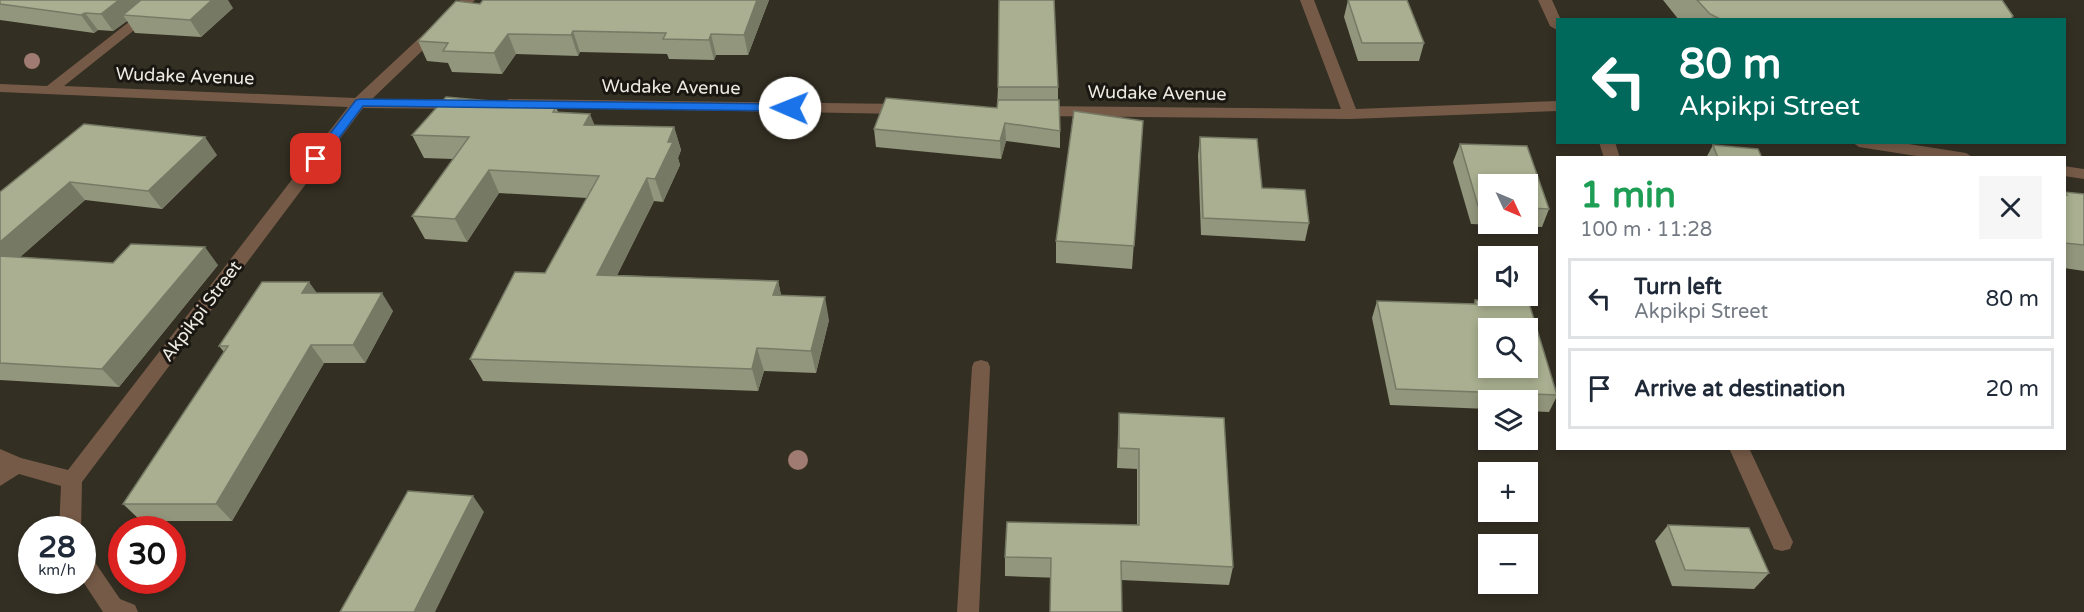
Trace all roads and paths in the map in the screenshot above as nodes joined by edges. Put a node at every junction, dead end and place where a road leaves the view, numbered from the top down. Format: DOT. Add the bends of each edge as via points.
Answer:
graph roads {
  1 [pos="165,0"];
  2 [pos="468,0"];
  3 [pos="1307,0"];
  4 [pos="1545,0"];
  5 [pos="1556,24"];
  6 [pos="0,88"];
  7 [pos="50,90"];
  8 [pos="360,103"];
  9 [pos="1556,106"];
  10 [pos="921,109"];
  11 [pos="1017,110"];
  12 [pos="1350,114"];
  13 [pos="1872,144"];
  14 [pos="1952,156"];
  15 [pos="2066,171"];
  16 [pos="2084,174"];
  17 [pos="981,367"];
  18 [pos="1740,450"];
  19 [pos="5,466"];
  20 [pos="72,480"];
  21 [pos="71,516"];
  22 [pos="1782,542"];
  23 [pos="96,583"];
  24 [pos="127,612"];
  25 [pos="968,612"];
  1 -- 7 [label="street"];
  2 -- 8 [label="street, Akpikpi Street"];
  3 -- 12 [label="street"];
  4 -- 5 [label="street"];
  6 -- 7 [label="street, Wudake Avenue"];
  7 -- 8 [label="street, Wudake Avenue"];
  8 -- 10 [label="street, Wudake Avenue"];
  8 -- 20 [label="street, Akpikpi Street"];
  9 -- 12 [label="street, Wudake Avenue"];
  11 -- 12 [label="street, Wudake Avenue"];
  13 -- 14 [label="street"];
  15 -- 16 [label="street"];
  17 -- 25 [label="street"];
  18 -- 22 [label="street"];
  19 -- 20 [label="street"];
  20 -- 21 [label="street"];
  23 -- 24 [label="street" via="112,607"];
}
